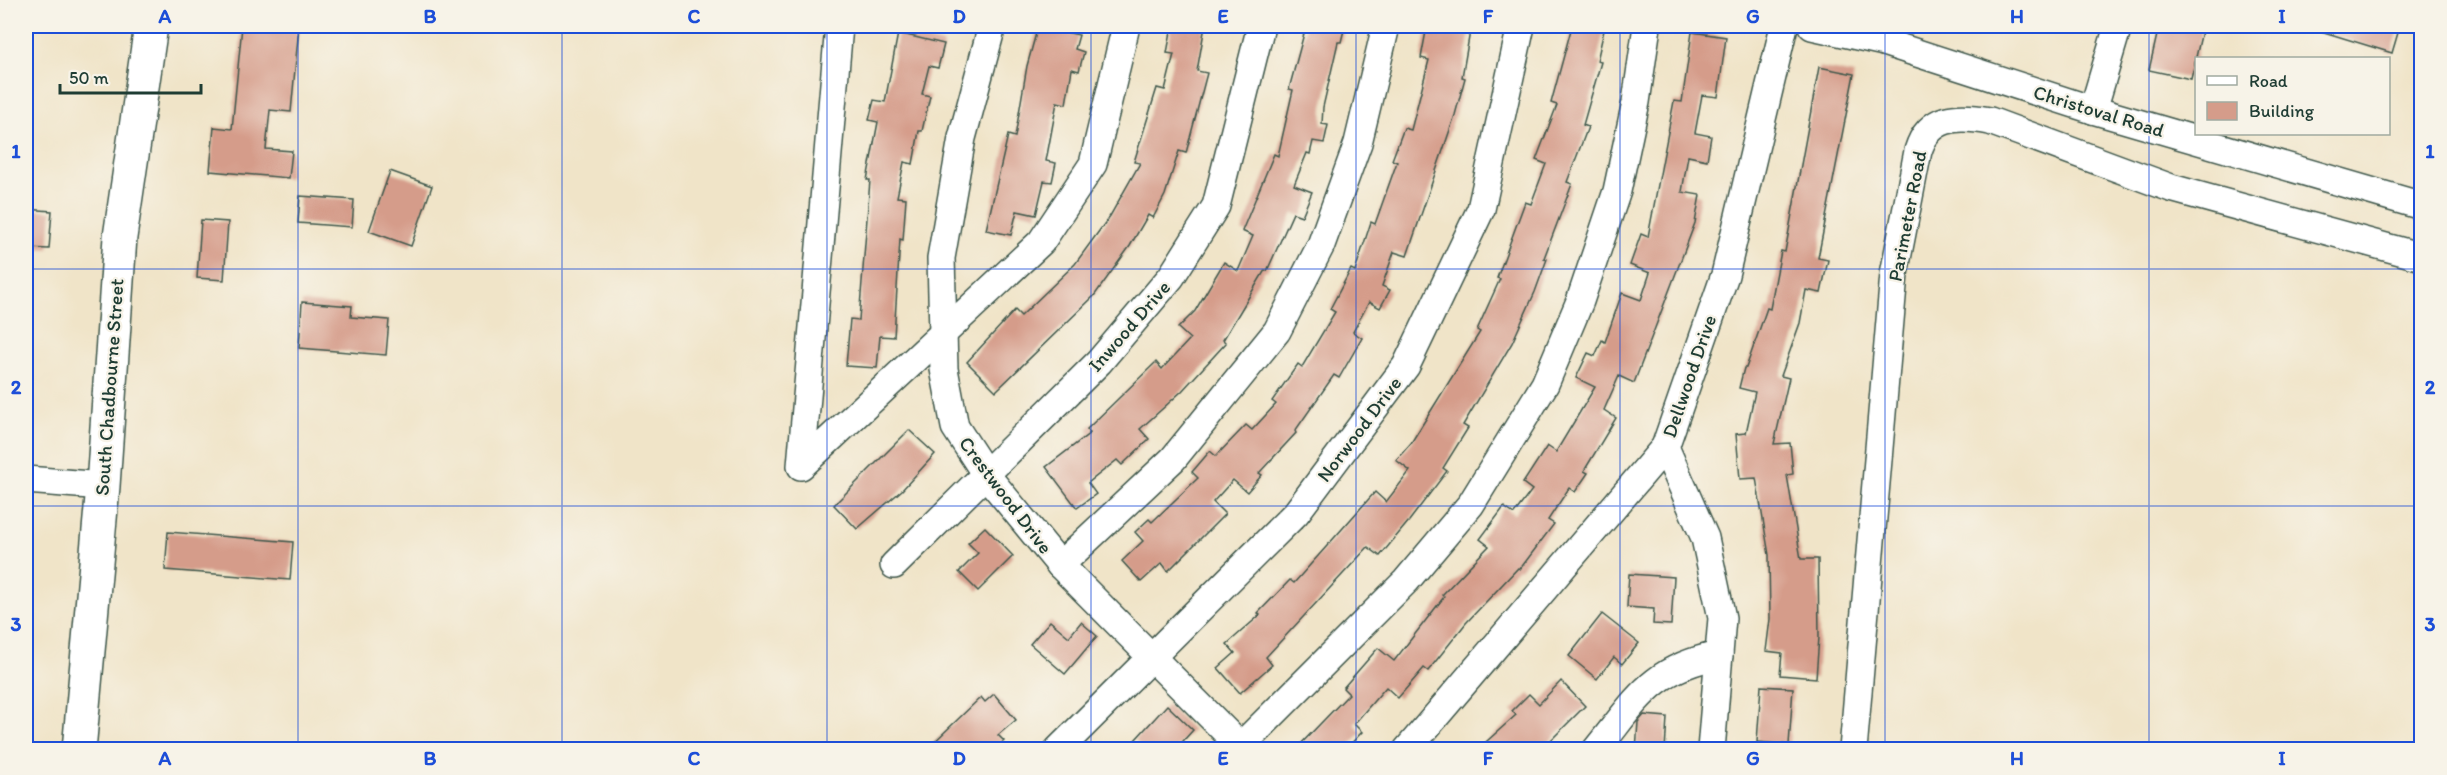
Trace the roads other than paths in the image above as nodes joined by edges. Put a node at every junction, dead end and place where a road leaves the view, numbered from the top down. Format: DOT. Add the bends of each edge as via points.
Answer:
graph roads {
  1 [pos="151,26"];
  2 [pos="839,26"];
  3 [pos="992,26"];
  4 [pos="1126,26"];
  5 [pos="1261,26"];
  6 [pos="1386,26"];
  7 [pos="1521,26"];
  8 [pos="1647,26"];
  9 [pos="1784,26"];
  10 [pos="1812,26"];
  11 [pos="2118,26"];
  12 [pos="1882,33"];
  13 [pos="2092,110"];
  14 [pos="2421,206"];
  15 [pos="2421,256"];
  16 [pos="943,334"];
  17 [pos="1665,447"];
  18 [pos="987,476"];
  19 [pos="26,480"];
  20 [pos="103,486"];
  21 [pos="894,565"];
  22 [pos="1060,565"];
  23 [pos="1719,655"];
  24 [pos="1153,657"];
  25 [pos="1241,748"];
  26 [pos="79,750"];
  27 [pos="1058,750"];
  28 [pos="1407,750"];
  29 [pos="1596,750"];
  30 [pos="1711,750"];
  31 [pos="1853,750"];
  1 -- 20 [label="main road, South Chadbourne Street" via="120,237"];
  2 -- 16 [label="street" via="801,466"];
  3 -- 16 [label="street, Crestwood Drive" via="962,138 941,258"];
  4 -- 16 [label="street" via="1093,164 1041,242"];
  5 -- 18 [label="street, Inwood Drive" via="1216,206 1171,277 1100,362"];
  6 -- 22 [label="street" via="1358,143 1321,244 1277,331 1173,459"];
  7 -- 24 [label="street, Norwood Drive" via="1480,209 1406,366 1296,513"];
  8 -- 25 [label="street" via="1617,191 1580,301 1545,384 1472,504 1406,581"];
  9 -- 17 [label="street, Dellwood Drive" via="1725,275"];
  10 -- 12 [label="street, Christoval Road"];
  11 -- 13 [label="street"];
  12 -- 13 [label="street, Christoval Road"];
  13 -- 14 [label="street, Christoval Road"];
  15 -- 31 [label="street, Parimeter Road" via="2171,188 1990,121 1952,119 1936,124 1923,135 1894,274"];
  16 -- 18 [label="street, Crestwood Drive" via="944,369 955,427"];
  17 -- 23 [label="street" via="1705,538 1722,618"];
  17 -- 28 [label="street, Dellwood Drive"];
  18 -- 21 [label="street, Inwood Drive"];
  18 -- 22 [label="street, Crestwood Drive"];
  19 -- 20 [label="street"];
  20 -- 26 [label="main road, South Chadbourne Street"];
  22 -- 24 [label="street, Crestwood Drive"];
  23 -- 29 [label="street" via="1676,666 1654,680"];
  23 -- 30 [label="street"];
  24 -- 25 [label="street, Crestwood Drive"];
  24 -- 27 [label="street, Norwood Drive"];
}
